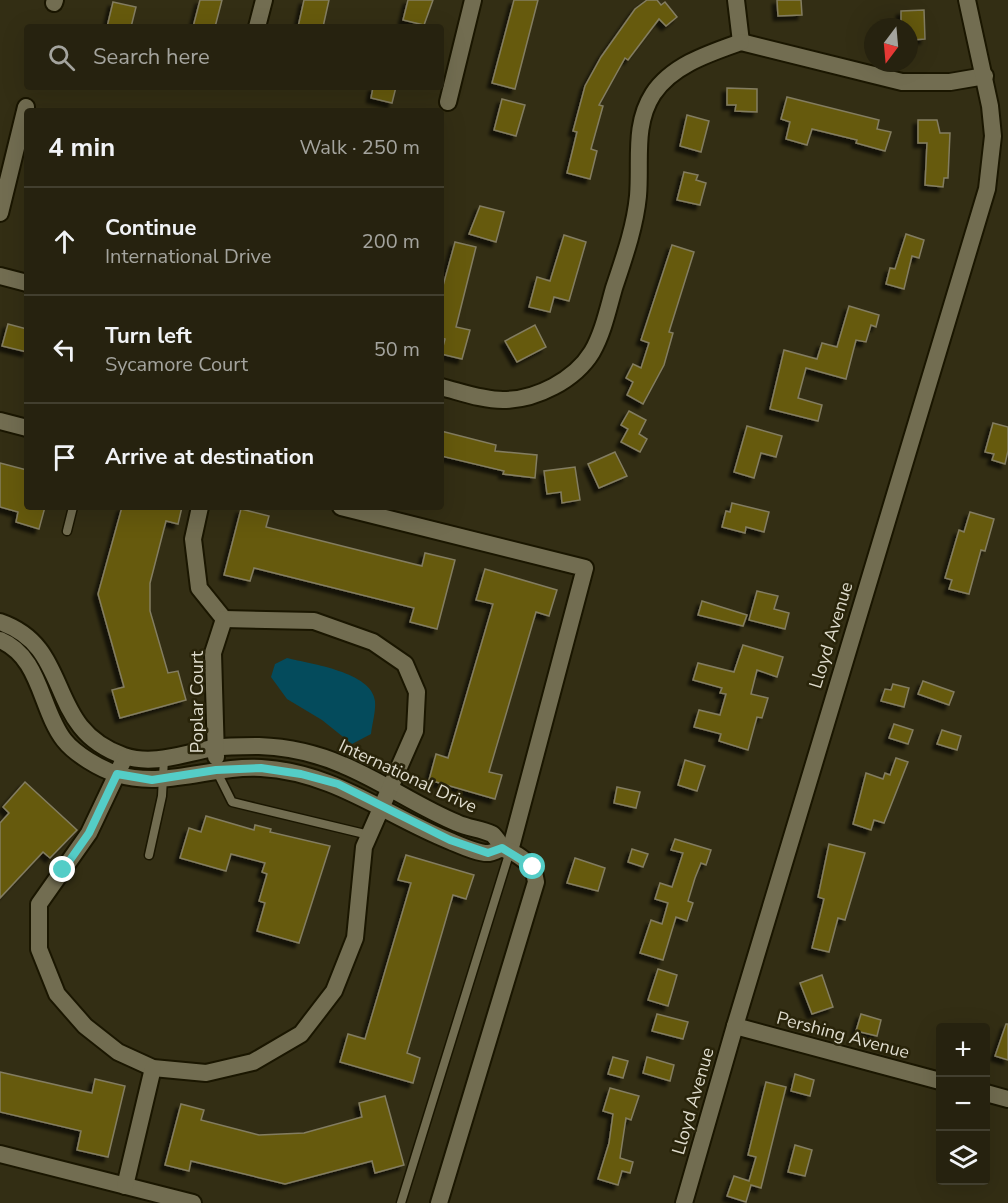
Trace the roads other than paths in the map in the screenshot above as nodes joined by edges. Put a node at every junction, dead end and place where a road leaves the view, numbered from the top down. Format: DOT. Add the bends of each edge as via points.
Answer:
graph roads {
  1 [pos="264,0"];
  2 [pos="474,0"];
  3 [pos="736,0"];
  4 [pos="972,1"];
  5 [pos="258,24"];
  6 [pos="741,42"];
  7 [pos="985,76"];
  8 [pos="448,102"];
  9 [pos="24,115"];
  10 [pos="0,213"];
  11 [pos="0,276"];
  12 [pos="24,282"];
  13 [pos="444,388"];
  14 [pos="0,421"];
  15 [pos="24,427"];
  16 [pos="72,510"];
  17 [pos="199,510"];
  18 [pos="353,510"];
  19 [pos="67,531"];
  20 [pos="224,619"];
  21 [pos="0,622"];
  22 [pos="0,640"];
  23 [pos="215,748"];
  24 [pos="125,757"];
  25 [pos="164,759"];
  26 [pos="216,770"];
  27 [pos="117,774"];
  28 [pos="163,778"];
  29 [pos="390,790"];
  30 [pos="383,807"];
  31 [pos="369,835"];
  32 [pos="506,850"];
  33 [pos="149,855"];
  34 [pos="735,1026"];
  35 [pos="153,1068"];
  36 [pos="936,1080"];
  37 [pos="990,1094"];
  38 [pos="1008,1099"];
  39 [pos="0,1154"];
  40 [pos="125,1186"];
  41 [pos="193,1203"];
  42 [pos="401,1203"];
  43 [pos="439,1203"];
  44 [pos="684,1203"];
  1 -- 5 [label="street"];
  2 -- 8 [label="street"];
  3 -- 6 [label="street"];
  4 -- 7 [label="street, Lloyd Avenue" via="971,30"];
  6 -- 7 [label="street" via="902,82 950,82"];
  6 -- 13 [label="street" via="705,54 663,81 649,101 638,138 638,198 632,229 597,343 584,363 554,386 526,397 496,399"];
  7 -- 34 [label="street, Lloyd Avenue" via="993,136 987,189"];
  9 -- 10 [label="street"];
  11 -- 12 [label="street"];
  14 -- 15 [label="street"];
  16 -- 19 [label="lane"];
  17 -- 20 [label="street" via="193,539 199,588"];
  18 -- 32 [label="street" via="585,568"];
  20 -- 23 [label="street, Poplar Court" via="213,653"];
  20 -- 29 [label="street" via="314,621 373,642 405,664 417,692 415,730"];
  21 -- 24 [label="street, International Drive" via="26,635 40,648 77,725 100,746"];
  22 -- 27 [label="street, International Drive" via="20,652 65,742"];
  23 -- 25 [label="street, International Drive"];
  23 -- 26 [label="street, Poplar Court"];
  23 -- 29 [label="street, International Drive" via="261,746 306,753 344,765"];
  24 -- 25 [label="street, International Drive"];
  24 -- 27 [label="street"];
  25 -- 28 [label="lane"];
  26 -- 28 [label="street, International Drive"];
  26 -- 30 [label="street, International Drive" via="261,768 301,774 338,784"];
  26 -- 31 [label="lane" via="232,802"];
  27 -- 28 [label="street, International Drive"];
  27 -- 35 [label="street" via="89,833 39,904 39,949 57,994 85,1026 118,1052"];
  28 -- 33 [label="lane"];
  29 -- 30 [label="street"];
  29 -- 32 [label="street, International Drive" via="457,823 494,835"];
  30 -- 31 [label="street"];
  30 -- 32 [label="street, International Drive" via="450,840 488,853"];
  31 -- 35 [label="street" via="364,847 355,938 334,991 301,1034 253,1062 206,1073"];
  32 -- 42 [label="lane"];
  32 -- 43 [label="street, International Drive" via="533,867 536,882"];
  34 -- 36 [label="street, Pershing Avenue"];
  34 -- 44 [label="street, Lloyd Avenue"];
  35 -- 40 [label="street"];
  37 -- 38 [label="street"];
  39 -- 40 [label="street"];
  40 -- 41 [label="street"];
}
